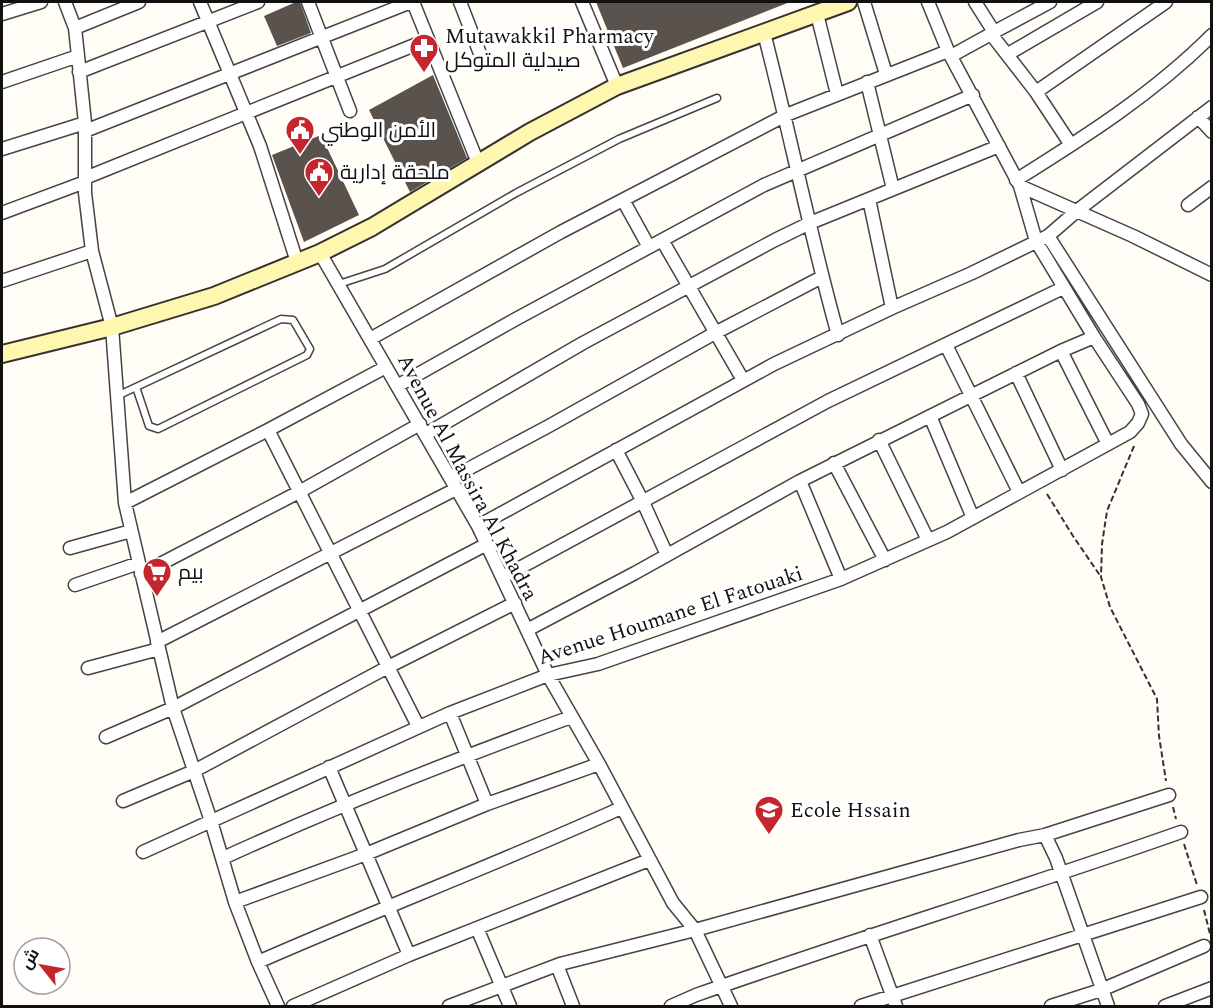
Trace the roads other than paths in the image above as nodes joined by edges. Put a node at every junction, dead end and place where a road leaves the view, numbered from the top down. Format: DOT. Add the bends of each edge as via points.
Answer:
graph roads {
  1 [pos="41,2"];
  2 [pos="64,2"];
  3 [pos="139,2"];
  4 [pos="200,2"];
  5 [pos="258,2"];
  6 [pos="308,2"];
  7 [pos="412,2"];
  8 [pos="460,2"];
  9 [pos="582,2"];
  10 [pos="848,2"];
  11 [pos="864,2"];
  12 [pos="928,2"];
  13 [pos="975,2"];
  14 [pos="1050,2"];
  15 [pos="1097,2"];
  16 [pos="1166,2"];
  17 [pos="2,14"];
  18 [pos="817,14"];
  19 [pos="207,20"];
  20 [pos="75,28"];
  21 [pos="764,33"];
  22 [pos="993,33"];
  23 [pos="1212,35"];
  24 [pos="322,37"];
  25 [pos="427,40"];
  26 [pos="479,51"];
  27 [pos="950,53"];
  28 [pos="1008,54"];
  29 [pos="78,56"];
  30 [pos="79,72"];
  31 [pos="230,74"];
  32 [pos="886,74"];
  33 [pos="336,76"];
  34 [pos="2,82"];
  35 [pos="867,82"];
  36 [pos="617,86"];
  37 [pos="1036,92"];
  38 [pos="837,94"];
  39 [pos="973,95"];
  40 [pos="717,98"];
  41 [pos="1212,107"];
  42 [pos="350,111"];
  43 [pos="246,113"];
  44 [pos="786,115"];
  45 [pos="1198,117"];
  46 [pos="85,127"];
  47 [pos="1212,132"];
  48 [pos="880,136"];
  49 [pos="999,146"];
  50 [pos="1071,146"];
  51 [pos="2,149"];
  52 [pos="478,163"];
  53 [pos="798,170"];
  54 [pos="85,180"];
  55 [pos="1018,183"];
  56 [pos="1212,187"];
  57 [pos="893,189"];
  58 [pos="869,199"];
  59 [pos="623,200"];
  60 [pos="1188,205"];
  61 [pos="1078,210"];
  62 [pos="2,213"];
  63 [pos="810,223"];
  64 [pos="1042,239"];
  65 [pos="662,240"];
  66 [pos="649,247"];
  67 [pos="92,251"];
  68 [pos="321,253"];
  69 [pos="297,262"];
  70 [pos="1212,275"];
  71 [pos="822,277"];
  72 [pos="2,281"];
  73 [pos="339,284"];
  74 [pos="688,286"];
  75 [pos="1063,288"];
  76 [pos="892,308"];
  77 [pos="112,327"];
  78 [pos="715,333"];
  79 [pos="837,335"];
  80 [pos="1094,337"];
  81 [pos="370,339"];
  82 [pos="946,345"];
  83 [pos="1061,351"];
  84 [pos="2,354"];
  85 [pos="386,367"];
  86 [pos="1016,374"];
  87 [pos="743,380"];
  88 [pos="397,386"];
  89 [pos="136,387"];
  90 [pos="971,395"];
  91 [pos="117,396"];
  92 [pos="930,416"];
  93 [pos="423,429"];
  94 [pos="268,430"];
  95 [pos="879,440"];
  96 [pos="1108,444"];
  97 [pos="616,450"];
  98 [pos="834,463"];
  99 [pos="1062,470"];
  100 [pos="800,481"];
  101 [pos="1212,482"];
  102 [pos="454,483"];
  103 [pos="298,492"];
  104 [pos="1019,492"];
  105 [pos="643,502"];
  106 [pos="125,503"];
  107 [pos="973,518"];
  108 [pos="478,526"];
  109 [pos="131,531"];
  110 [pos="928,540"];
  111 [pos="487,544"];
  112 [pos="70,548"];
  113 [pos="330,555"];
  114 [pos="667,555"];
  115 [pos="885,560"];
  116 [pos="140,569"];
  117 [pos="503,577"];
  118 [pos="841,579"];
  119 [pos="75,585"];
  120 [pos="515,603"];
  121 [pos="360,612"];
  122 [pos="527,630"];
  123 [pos="158,646"];
  124 [pos="388,667"];
  125 [pos="88,668"];
  126 [pos="548,675"];
  127 [pos="173,708"];
  128 [pos="450,712"];
  129 [pos="571,717"];
  130 [pos="418,726"];
  131 [pos="106,737"];
  132 [pos="467,755"];
  133 [pos="599,764"];
  134 [pos="329,767"];
  135 [pos="194,771"];
  136 [pos="1169,795"];
  137 [pos="123,801"];
  138 [pos="487,804"];
  139 [pos="344,805"];
  140 [pos="621,807"];
  141 [pos="211,820"];
  142 [pos="1181,832"];
  143 [pos="1045,835"];
  144 [pos="143,852"];
  145 [pos="366,854"];
  146 [pos="223,858"];
  147 [pos="649,861"];
  148 [pos="1061,874"];
  149 [pos="1201,897"];
  150 [pos="235,902"];
  151 [pos="388,905"];
  152 [pos="477,928"];
  153 [pos="695,930"];
  154 [pos="1083,934"];
  155 [pos="870,935"];
  156 [pos="1204,946"];
  157 [pos="409,955"];
  158 [pos="258,962"];
  159 [pos="557,965"];
  160 [pos="501,985"];
  161 [pos="720,987"];
  162 [pos="1212,988"];
  163 [pos="1101,990"];
  164 [pos="894,1002"];
  165 [pos="278,1006"];
  166 [pos="293,1006"];
  167 [pos="448,1006"];
  168 [pos="510,1006"];
  169 [pos="573,1006"];
  170 [pos="671,1006"];
  171 [pos="731,1006"];
  172 [pos="861,1006"];
  173 [pos="1051,1006"];
  174 [pos="1108,1006"];
  175 [pos="1165,1006"];
  1 -- 17 [label="street"];
  2 -- 20 [label="street"];
  3 -- 20 [label="street"];
  4 -- 19 [label="street"];
  5 -- 19 [label="street"];
  6 -- 24 [label="street"];
  7 -- 24 [label="street"];
  7 -- 25 [label="street"];
  8 -- 26 [label="street"];
  9 -- 36 [label="street"];
  10 -- 18 [label="street"];
  11 -- 32 [label="street"];
  12 -- 27 [label="street"];
  13 -- 22 [label="street"];
  14 -- 22 [label="street"];
  15 -- 28 [label="street"];
  16 -- 37 [label="street"];
  18 -- 21 [label="street"];
  18 -- 38 [label="street"];
  19 -- 30 [label="street"];
  19 -- 31 [label="street"];
  20 -- 29 [label="street"];
  21 -- 36 [label="street"];
  21 -- 44 [label="street"];
  22 -- 27 [label="street"];
  22 -- 28 [label="street"];
  23 -- 50 [label="street" via="1169,75"];
  24 -- 31 [label="street"];
  24 -- 33 [label="street"];
  25 -- 33 [label="street"];
  25 -- 52 [label="street"];
  27 -- 32 [label="street"];
  27 -- 39 [label="street"];
  28 -- 37 [label="street"];
  29 -- 30 [label="street"];
  29 -- 34 [label="street"];
  30 -- 46 [label="street"];
  31 -- 43 [label="street"];
  31 -- 46 [label="street"];
  32 -- 35 [label="street"];
  33 -- 42 [label="street"];
  33 -- 43 [label="street"];
  35 -- 38 [label="street"];
  35 -- 48 [label="street"];
  36 -- 52 [label="street"];
  37 -- 50 [label="street"];
  38 -- 44 [label="street"];
  39 -- 48 [label="street"];
  39 -- 49 [label="street"];
  40 -- 73 [label="lane" via="619,139 385,269"];
  41 -- 45 [label="street"];
  43 -- 54 [label="street"];
  43 -- 69 [label="street"];
  44 -- 53 [label="street"];
  44 -- 59 [label="street"];
  45 -- 47 [label="street"];
  45 -- 61 [label="street"];
  46 -- 51 [label="street"];
  46 -- 54 [label="street"];
  48 -- 53 [label="street"];
  48 -- 57 [label="street"];
  49 -- 55 [label="street"];
  49 -- 57 [label="street"];
  50 -- 55 [label="street"];
  52 -- 68 [label="street"];
  53 -- 63 [label="street"];
  53 -- 65 [label="street"];
  54 -- 62 [label="street"];
  54 -- 67 [label="street"];
  55 -- 61 [label="street"];
  55 -- 64 [label="street"];
  56 -- 60 [label="street"];
  57 -- 58 [label="street"];
  58 -- 63 [label="street"];
  58 -- 76 [label="street"];
  59 -- 66 [label="street"];
  59 -- 81 [label="street"];
  61 -- 64 [label="street"];
  61 -- 70 [label="street"];
  63 -- 71 [label="street"];
  63 -- 74 [label="street"];
  64 -- 75 [label="street"];
  64 -- 76 [label="street"];
  64 -- 101 [label="street" via="1181,444"];
  65 -- 66 [label="street"];
  65 -- 74 [label="street"];
  66 -- 88 [label="street"];
  67 -- 72 [label="street"];
  67 -- 77 [label="street"];
  68 -- 69 [label="street"];
  68 -- 73 [label="street, Avenue Al Massira Al Khadra"];
  69 -- 77 [label="street" via="214,296"];
  71 -- 78 [label="street"];
  71 -- 79 [label="street"];
  73 -- 81 [label="street, Avenue Al Massira Al Khadra"];
  74 -- 78 [label="street"];
  74 -- 93 [label="street"];
  75 -- 80 [label="street"];
  75 -- 82 [label="street"];
  76 -- 79 [label="street"];
  77 -- 84 [label="street"];
  77 -- 91 [label="street"];
  78 -- 87 [label="street"];
  78 -- 102 [label="street"];
  79 -- 87 [label="street"];
  80 -- 83 [label="street"];
  80 -- 96 [label="street, Avenue Houmane El Fatouaki" via="1142,414 1135,428"];
  81 -- 85 [label="street, Avenue Al Massira Al Khadra"];
  82 -- 90 [label="street"];
  82 -- 105 [label="street" via="828,401"];
  83 -- 86 [label="street"];
  83 -- 96 [label="street"];
  85 -- 88 [label="street, Avenue Al Massira Al Khadra"];
  85 -- 94 [label="street"];
  86 -- 90 [label="street"];
  86 -- 99 [label="street"];
  87 -- 97 [label="street"];
  88 -- 93 [label="street, Avenue Al Massira Al Khadra"];
  89 -- 89 [label="lane" via="281,319 293,320 310,349 307,355 158,429 149,426"];
  89 -- 91 [label="lane"];
  90 -- 92 [label="street"];
  90 -- 104 [label="street"];
  91 -- 106 [label="street"];
  92 -- 95 [label="street"];
  92 -- 107 [label="street"];
  93 -- 102 [label="street, Avenue Al Massira Al Khadra"];
  93 -- 103 [label="street"];
  94 -- 103 [label="street"];
  94 -- 106 [label="street"];
  95 -- 98 [label="street"];
  95 -- 110 [label="street"];
  96 -- 99 [label="street, Avenue Houmane El Fatouaki"];
  97 -- 105 [label="street"];
  97 -- 108 [label="street"];
  98 -- 100 [label="street"];
  98 -- 115 [label="street"];
  99 -- 104 [label="street, Avenue Houmane El Fatouaki"];
  100 -- 114 [label="street"];
  100 -- 118 [label="street"];
  102 -- 108 [label="street, Avenue Al Massira Al Khadra"];
  102 -- 113 [label="street"];
  103 -- 113 [label="street"];
  103 -- 116 [label="street"];
  104 -- 107 [label="street, Avenue Houmane El Fatouaki"];
  105 -- 114 [label="street"];
  105 -- 117 [label="street"];
  106 -- 109 [label="street"];
  107 -- 110 [label="street, Avenue Houmane El Fatouaki"];
  108 -- 111 [label="street, Avenue Al Massira Al Khadra"];
  109 -- 112 [label="street"];
  109 -- 116 [label="street"];
  110 -- 115 [label="street, Avenue Houmane El Fatouaki"];
  111 -- 117 [label="street, Avenue Al Massira Al Khadra"];
  111 -- 121 [label="street"];
  113 -- 121 [label="street"];
  113 -- 123 [label="street"];
  114 -- 122 [label="street"];
  115 -- 118 [label="street, Avenue Houmane El Fatouaki"];
  116 -- 119 [label="street"];
  116 -- 123 [label="street"];
  117 -- 120 [label="street, Avenue Al Massira Al Khadra"];
  118 -- 126 [label="street, Avenue Houmane El Fatouaki" via="598,664"];
  120 -- 122 [label="street, Avenue Al Massira Al Khadra"];
  120 -- 124 [label="street"];
  121 -- 124 [label="street"];
  121 -- 127 [label="street"];
  122 -- 126 [label="street, Avenue Al Massira Al Khadra"];
  123 -- 125 [label="street"];
  123 -- 127 [label="street"];
  124 -- 130 [label="street"];
  124 -- 135 [label="street"];
  126 -- 128 [label="street, Avenue Houmane El Fatouaki"];
  126 -- 129 [label="street, Avenue Al Massira Al Khadra"];
  127 -- 131 [label="street"];
  127 -- 135 [label="street"];
  128 -- 130 [label="street, Avenue Houmane El Fatouaki"];
  128 -- 132 [label="street"];
  129 -- 132 [label="street"];
  129 -- 133 [label="street, Avenue Al Massira Al Khadra"];
  130 -- 134 [label="street, Avenue Houmane El Fatouaki"];
  132 -- 138 [label="street"];
  132 -- 139 [label="street"];
  133 -- 138 [label="street"];
  133 -- 140 [label="street, Avenue Al Massira Al Khadra"];
  134 -- 139 [label="street"];
  134 -- 141 [label="street, Avenue Houmane El Fatouaki"];
  135 -- 137 [label="street"];
  135 -- 141 [label="street"];
  136 -- 143 [label="street"];
  138 -- 145 [label="street"];
  139 -- 145 [label="street"];
  139 -- 146 [label="street"];
  140 -- 147 [label="street, Avenue Al Massira Al Khadra"];
  140 -- 151 [label="street" via="549,841"];
  141 -- 144 [label="street, Avenue Houmane El Fatouaki"];
  141 -- 146 [label="street"];
  142 -- 148 [label="street"];
  143 -- 148 [label="street"];
  143 -- 153 [label="street"];
  145 -- 150 [label="street"];
  145 -- 151 [label="street"];
  146 -- 150 [label="street"];
  147 -- 152 [label="street"];
  147 -- 153 [label="street, Avenue Al Massira Al Khadra" via="673,903"];
  148 -- 154 [label="street"];
  148 -- 155 [label="street"];
  149 -- 154 [label="street"];
  150 -- 158 [label="street"];
  151 -- 157 [label="street"];
  151 -- 158 [label="street"];
  152 -- 157 [label="street"];
  152 -- 160 [label="street"];
  153 -- 159 [label="street"];
  153 -- 161 [label="street, Avenue Al Massira Al Khadra"];
  154 -- 163 [label="street"];
  154 -- 164 [label="street"];
  155 -- 161 [label="street"];
  155 -- 164 [label="street"];
  156 -- 163 [label="street"];
  157 -- 166 [label="street"];
  158 -- 165 [label="street"];
  159 -- 160 [label="street"];
  159 -- 169 [label="street"];
  160 -- 167 [label="street"];
  160 -- 168 [label="street"];
  161 -- 170 [label="street"];
  161 -- 171 [label="street, Avenue Al Massira Al Khadra"];
  162 -- 175 [label="street"];
  163 -- 173 [label="street"];
  163 -- 174 [label="street"];
  164 -- 172 [label="street"];
}
